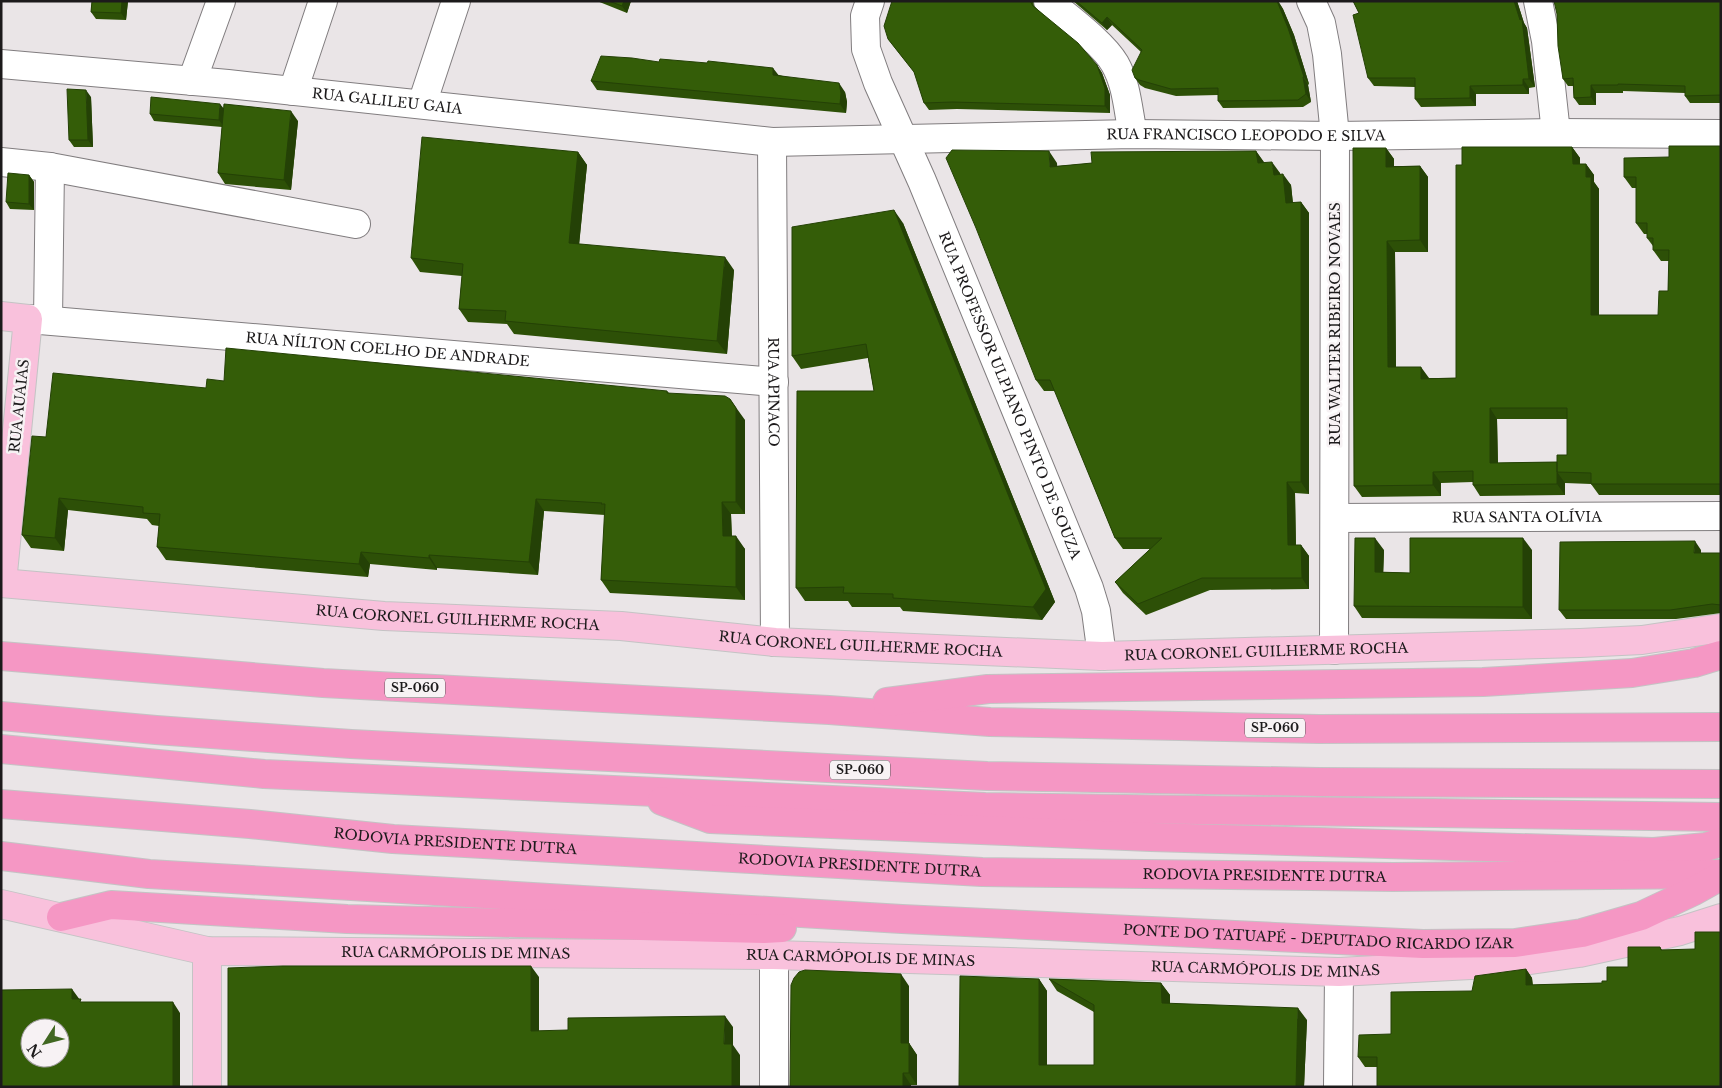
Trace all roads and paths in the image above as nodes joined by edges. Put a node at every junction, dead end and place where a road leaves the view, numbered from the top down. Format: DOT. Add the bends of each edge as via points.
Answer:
graph roads {
  1 [pos="221,1"];
  2 [pos="323,1"];
  3 [pos="456,1"];
  4 [pos="870,1"];
  5 [pos="1048,1"];
  6 [pos="1311,1"];
  7 [pos="1538,1"];
  8 [pos="1,64"];
  9 [pos="192,81"];
  10 [pos="293,91"];
  11 [pos="422,104"];
  12 [pos="1134,134"];
  13 [pos="1556,134"];
  14 [pos="1721,134"];
  15 [pos="1335,136"];
  16 [pos="902,139"];
  17 [pos="772,142"];
  18 [pos="1,162"];
  19 [pos="50,167"];
  20 [pos="356,224"];
  21 [pos="1,316"];
  22 [pos="38,320"];
  23 [pos="774,382"];
  24 [pos="1721,516"];
  25 [pos="1335,518"];
  26 [pos="2,583"];
  27 [pos="1721,628"];
  28 [pos="775,642"];
  29 [pos="1334,650"];
  30 [pos="1721,654"];
  31 [pos="1,656"];
  32 [pos="1102,656"];
  33 [pos="829,710"];
  34 [pos="1,716"];
  35 [pos="1721,727"];
  36 [pos="1,749"];
  37 [pos="1721,784"];
  38 [pos="637,792"];
  39 [pos="1,804"];
  40 [pos="1721,817"];
  41 [pos="1721,842"];
  42 [pos="1,856"];
  43 [pos="1721,875"];
  44 [pos="1,904"];
  45 [pos="61,917"];
  46 [pos="1721,918"];
  47 [pos="902,919"];
  48 [pos="207,951"];
  49 [pos="774,955"];
  50 [pos="1339,972"];
  51 [pos="206,1087"];
  52 [pos="774,1087"];
  53 [pos="1338,1087"];
  1 -- 9 [label="street"];
  2 -- 10 [label="street"];
  3 -- 11 [label="street"];
  4 -- 16 [label="street, RUA PROFESSOR ULPIANO PINTO DE SOUZA" via="865,16 866,49"];
  5 -- 12 [label="street" via="1106,52 1115,64 1123,82"];
  6 -- 15 [label="street, RUA WALTER RIBEIRO NOVAES" via="1321,23 1327,54"];
  7 -- 13 [label="street" via="1546,41"];
  8 -- 9 [label="street, RUA GALILEU GAIA"];
  9 -- 10 [label="street, RUA GALILEU GAIA"];
  10 -- 11 [label="street, RUA GALILEU GAIA"];
  11 -- 17 [label="street, RUA GALILEU GAIA"];
  12 -- 15 [label="street, RUA FRANCISCO LEOPODO E SILVA"];
  12 -- 16 [label="street, RUA FRANCISCO LEOPODO E SILVA"];
  13 -- 14 [label="street, RUA FRANCISCO LEOPODO E SILVA"];
  13 -- 15 [label="street, RUA FRANCISCO LEOPODO E SILVA"];
  15 -- 25 [label="street, RUA WALTER RIBEIRO NOVAES"];
  16 -- 17 [label="street, RUA FRANCISCO LEOPODO E SILVA"];
  16 -- 32 [label="street, RUA PROFESSOR ULPIANO PINTO DE SOUZA" via="928,194 1089,588 1096,611"];
  17 -- 23 [label="street, RUA APINACO"];
  18 -- 19 [label="street"];
  19 -- 20 [label="street"];
  19 -- 22 [label="street"];
  21 -- 22 [label="main road, RUA NÍLTON COELHO DE ANDRADE"];
  22 -- 23 [label="street, RUA NÍLTON COELHO DE ANDRADE"];
  22 -- 26 [label="main road, RUA AUAIAS"];
  23 -- 28 [label="street, RUA APINACO"];
  24 -- 25 [label="street, RUA SANTA OLÍVIA"];
  25 -- 29 [label="street, RUA WALTER RIBEIRO NOVAES"];
  26 -- 28 [label="main road, RUA CORONEL GUILHERME ROCHA" via="384,616 620,626"];
  27 -- 29 [label="main road, RUA CORONEL GUILHERME ROCHA" via="1642,640"];
  28 -- 32 [label="main road, RUA CORONEL GUILHERME ROCHA"];
  29 -- 32 [label="main road, RUA CORONEL GUILHERME ROCHA"];
  30 -- 33 [label="highway" via="1694,663 1632,673 1483,682 988,689"];
  31 -- 33 [label="highway, SP-060" via="324,683"];
  33 -- 35 [label="highway, SP-060" via="990,722 1319,729"];
  34 -- 37 [label="highway, SP-060" via="351,744 987,776"];
  36 -- 38 [label="highway" via="264,774"];
  38 -- 40 [label="highway" via="985,807"];
  38 -- 41 [label="highway" via="710,819 1151,837 1654,852 1706,847"];
  39 -- 43 [label="highway, RODOVIA PRESIDENTE DUTRA" via="393,839 982,872 1393,877"];
  42 -- 47 [label="highway" via="149,874"];
  43 -- 47 [label="highway, PONTE DO TATUAPÉ - DEPUTADO RICARDO IZAR" via="1641,916 1582,933 1515,944 1423,944"];
  44 -- 45 [label="main road, RUA CARMÓPOLIS DE MINAS"];
  45 -- 47 [label="highway" via="111,905 347,919 764,929"];
  45 -- 48 [label="main road, RUA CARMÓPOLIS DE MINAS"];
  46 -- 50 [label="main road, RUA CARMÓPOLIS DE MINAS" via="1644,939 1508,963"];
  48 -- 49 [label="main road, RUA CARMÓPOLIS DE MINAS"];
  48 -- 51 [label="main road"];
  49 -- 50 [label="main road, RUA CARMÓPOLIS DE MINAS"];
  49 -- 52 [label="street"];
  50 -- 53 [label="street"];
}
